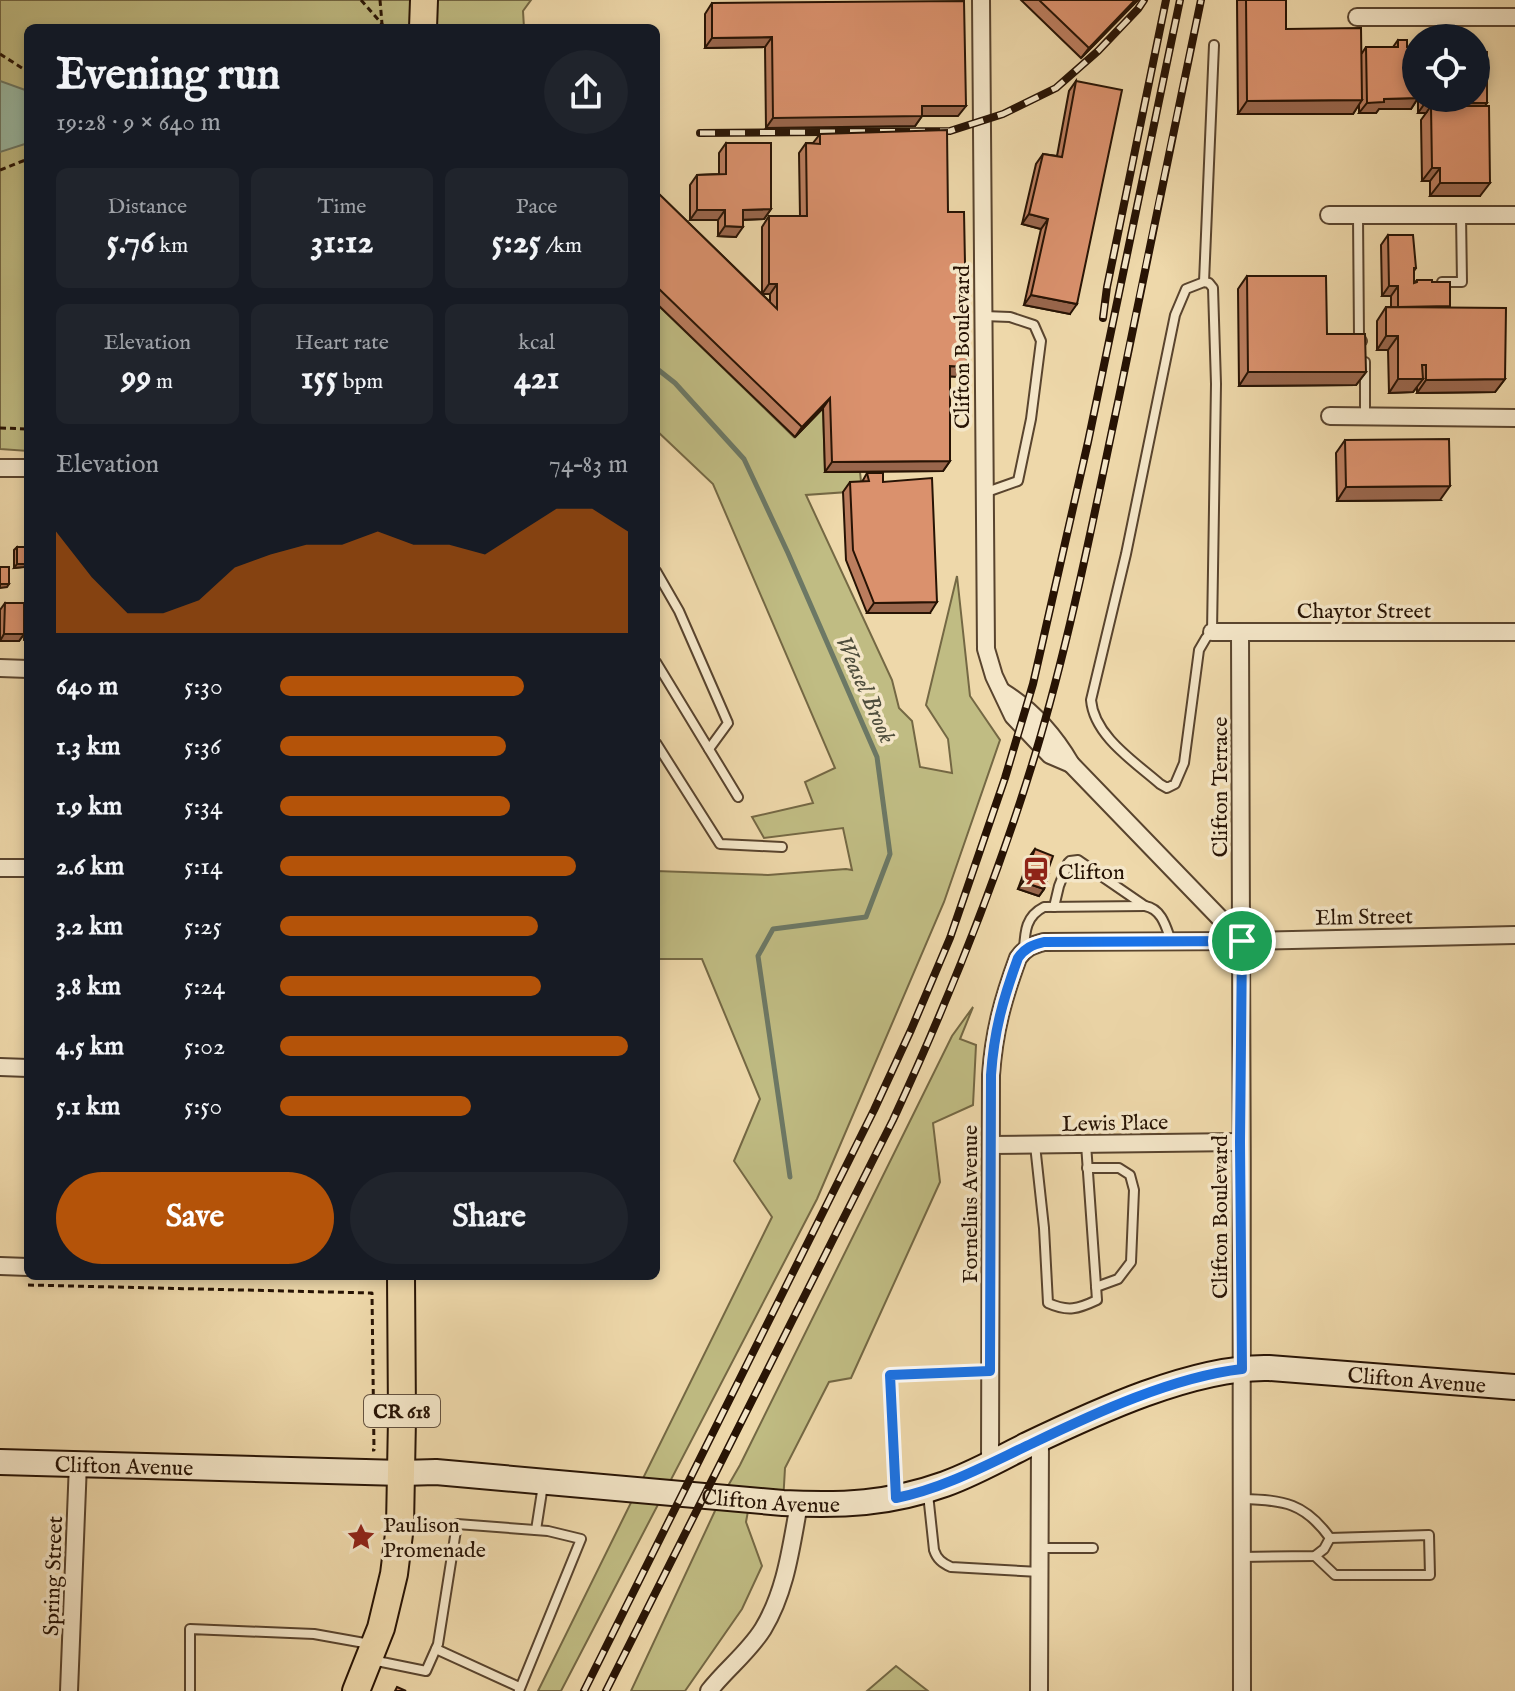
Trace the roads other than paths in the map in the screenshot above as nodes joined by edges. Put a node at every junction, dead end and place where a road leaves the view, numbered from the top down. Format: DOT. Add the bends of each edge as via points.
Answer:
graph roads {
  1 [pos="424,0"];
  2 [pos="981,0"];
  3 [pos="1357,17"];
  4 [pos="1515,17"];
  5 [pos="423,24"];
  6 [pos="1214,45"];
  7 [pos="1329,215"];
  8 [pos="1358,215"];
  9 [pos="1461,215"];
  10 [pos="1515,215"];
  11 [pos="1204,282"];
  12 [pos="1432,283"];
  13 [pos="982,316"];
  14 [pos="1365,345"];
  15 [pos="1365,359"];
  16 [pos="1330,416"];
  17 [pos="1365,417"];
  18 [pos="1515,418"];
  19 [pos="0,468"];
  20 [pos="24,468"];
  21 [pos="984,493"];
  22 [pos="660,578"];
  23 [pos="1212,632"];
  24 [pos="1240,632"];
  25 [pos="1515,632"];
  26 [pos="0,668"];
  27 [pos="24,669"];
  28 [pos="660,669"];
  29 [pos="660,749"];
  30 [pos="709,749"];
  31 [pos="738,797"];
  32 [pos="782,847"];
  33 [pos="0,868"];
  34 [pos="24,868"];
  35 [pos="1145,906"];
  36 [pos="1054,907"];
  37 [pos="1515,935"];
  38 [pos="1242,941"];
  39 [pos="1171,942"];
  40 [pos="1024,950"];
  41 [pos="0,1067"];
  42 [pos="24,1068"];
  43 [pos="1240,1142"];
  44 [pos="1086,1144"];
  45 [pos="991,1145"];
  46 [pos="1035,1145"];
  47 [pos="1087,1168"];
  48 [pos="0,1266"];
  49 [pos="24,1267"];
  50 [pos="401,1280"];
  51 [pos="1096,1287"];
  52 [pos="1242,1369"];
  53 [pos="990,1371"];
  54 [pos="1515,1387"];
  55 [pos="1040,1439"];
  56 [pos="0,1462"];
  57 [pos="78,1463"];
  58 [pos="990,1464"];
  59 [pos="402,1473"];
  60 [pos="544,1480"];
  61 [pos="927,1489"];
  62 [pos="896,1498"];
  63 [pos="1242,1499"];
  64 [pos="799,1504"];
  65 [pos="536,1530"];
  66 [pos="1330,1538"];
  67 [pos="1040,1548"];
  68 [pos="1093,1548"];
  69 [pos="1315,1556"];
  70 [pos="1241,1557"];
  71 [pos="1040,1572"];
  72 [pos="436,1649"];
  73 [pos="372,1652"];
  74 [pos="519,1689"];
  75 [pos="69,1691"];
  76 [pos="190,1691"];
  77 [pos="356,1691"];
  78 [pos="709,1691"];
  79 [pos="1039,1691"];
  80 [pos="1242,1691"];
  1 -- 5 [label="main road"];
  2 -- 13 [label="street, Clifton Boulevard"];
  3 -- 4 [label="street"];
  6 -- 11 [label="lane"];
  7 -- 8 [label="street"];
  8 -- 9 [label="street"];
  8 -- 14 [label="lane" via="1359,336"];
  9 -- 10 [label="street"];
  9 -- 12 [label="lane" via="1462,282"];
  11 -- 23 [label="lane" via="1213,288 1216,384"];
  11 -- 23 [label="lane" via="1186,289 1175,315 1091,700 1096,721 1113,742 1167,788 1175,784 1184,763 1199,650"];
  13 -- 21 [label="street, Clifton Boulevard"];
  13 -- 21 [label="lane" via="1034,325 1041,341 1018,481"];
  15 -- 17 [label="lane"];
  16 -- 17 [label="street"];
  17 -- 18 [label="street"];
  19 -- 20 [label="street"];
  21 -- 38 [label="street, Clifton Boulevard" via="986,649 1013,716 1050,755 1071,764"];
  22 -- 30 [label="lane" via="728,723"];
  23 -- 24 [label="street, Chaytor Street"];
  24 -- 25 [label="street, Chaytor Street"];
  24 -- 38 [label="street, Clifton Terrace"];
  26 -- 27 [label="street"];
  28 -- 30 [label="lane"];
  29 -- 32 [label="lane" via="720,844"];
  30 -- 31 [label="lane"];
  33 -- 34 [label="street"];
  35 -- 36 [label="lane"];
  35 -- 36 [label="lane" via="1075,859 1068,863"];
  35 -- 39 [label="lane" via="1161,917"];
  36 -- 40 [label="lane" via="1038,910 1029,920"];
  37 -- 38 [label="street, Elm Street"];
  38 -- 39 [label="street, Elm Street"];
  38 -- 43 [label="street, Clifton Boulevard"];
  39 -- 40 [label="street, Elm Street" via="1044,942"];
  40 -- 45 [label="street, Fornelius Avenue" via="1007,987 993,1045"];
  41 -- 42 [label="street"];
  43 -- 44 [label="street, Lewis Place"];
  43 -- 52 [label="street, Clifton Boulevard"];
  44 -- 46 [label="street, Lewis Place"];
  44 -- 47 [label="lane"];
  45 -- 46 [label="street, Lewis Place"];
  45 -- 53 [label="street, Fornelius Avenue"];
  46 -- 51 [label="lane" via="1048,1303 1079,1309 1097,1300"];
  47 -- 51 [label="lane"];
  47 -- 51 [label="lane" via="1119,1168 1130,1175 1134,1190 1131,1262 1118,1279"];
  48 -- 49 [label="street"];
  50 -- 59 [label="main road, CR 618"];
  52 -- 54 [label="main road, Clifton Avenue"];
  52 -- 55 [label="main road, Clifton Avenue" via="1144,1395"];
  52 -- 63 [label="street, Clifton Boulevard"];
  53 -- 58 [label="street, Fornelius Avenue"];
  53 -- 62 [label="lane" via="890,1375"];
  55 -- 58 [label="main road, Clifton Avenue"];
  55 -- 67 [label="street"];
  56 -- 57 [label="main road, Clifton Avenue"];
  57 -- 59 [label="main road, Clifton Avenue"];
  57 -- 75 [label="street, Spring Street"];
  58 -- 61 [label="main road, Clifton Avenue"];
  59 -- 60 [label="main road, Clifton Avenue"];
  59 -- 73 [label="main road, CR 618" via="394,1574"];
  60 -- 64 [label="main road, Clifton Avenue"];
  60 -- 65 [label="lane"];
  61 -- 62 [label="main road, Clifton Avenue"];
  61 -- 71 [label="lane" via="934,1550 942,1563"];
  62 -- 64 [label="main road, Clifton Avenue"];
  63 -- 66 [label="lane" via="1286,1502 1305,1510"];
  63 -- 70 [label="street, Clifton Boulevard"];
  64 -- 78 [label="street" via="781,1593 762,1630"];
  65 -- 72 [label="lane" via="457,1524"];
  65 -- 74 [label="lane" via="581,1539"];
  66 -- 69 [label="lane"];
  66 -- 69 [label="lane" via="1429,1535 1430,1575 1335,1575"];
  67 -- 68 [label="lane"];
  67 -- 71 [label="street"];
  69 -- 70 [label="lane"];
  70 -- 80 [label="street, Clifton Boulevard"];
  71 -- 79 [label="street"];
  72 -- 73 [label="lane" via="426,1671"];
  72 -- 74 [label="lane"];
  73 -- 76 [label="lane" via="314,1634 190,1629"];
  73 -- 77 [label="main road, CR 618"];
}
